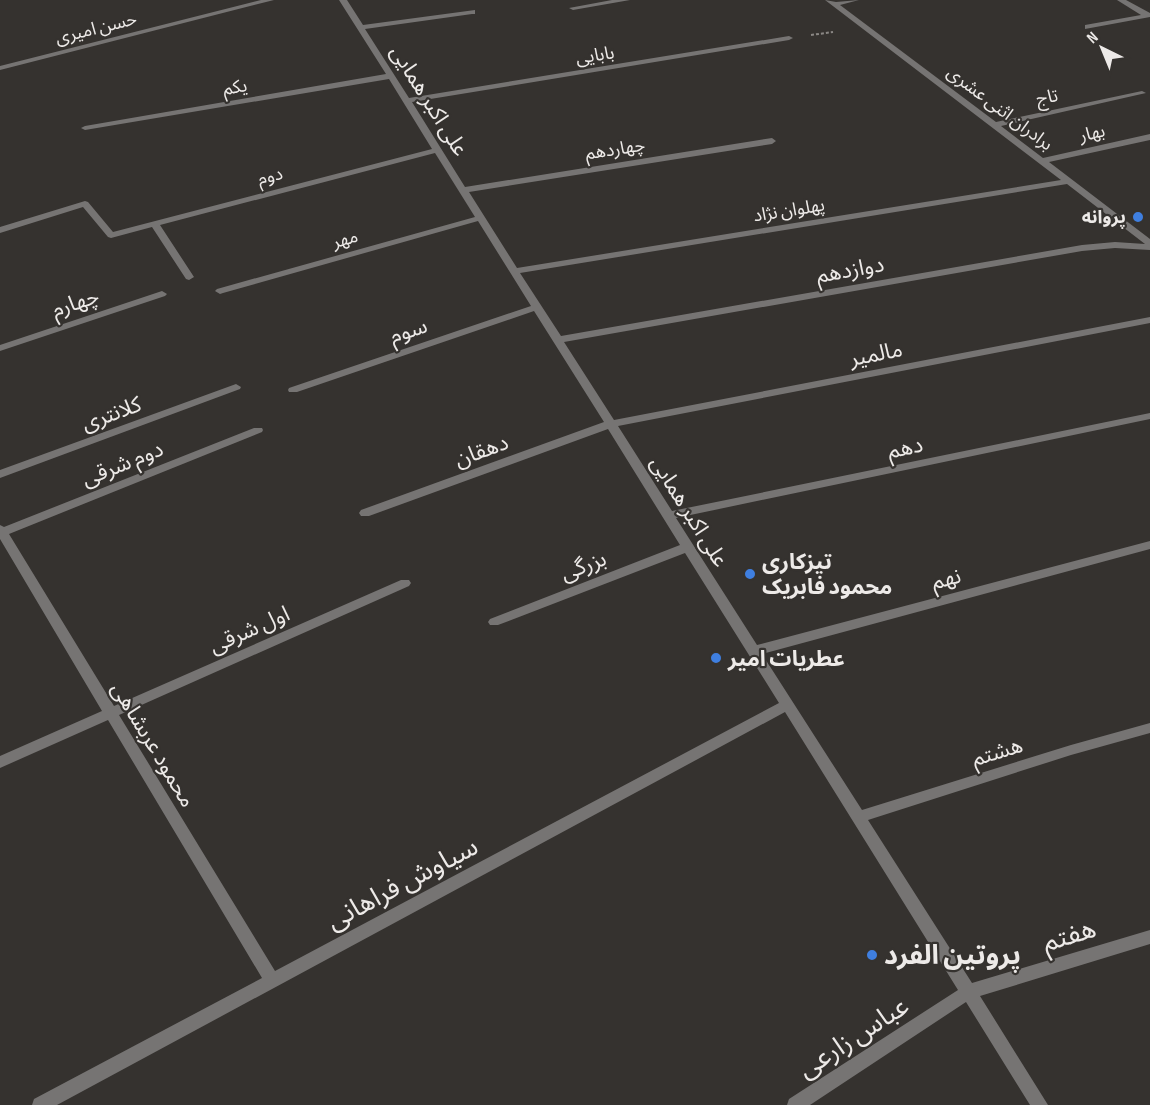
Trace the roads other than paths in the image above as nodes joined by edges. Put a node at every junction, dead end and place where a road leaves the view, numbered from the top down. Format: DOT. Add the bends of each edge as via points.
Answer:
graph roads {
  1 [pos="270,0"];
  2 [pos="343,0"];
  3 [pos="626,0"];
  4 [pos="855,0"];
  5 [pos="1121,0"];
  6 [pos="832,2"];
  7 [pos="573,8"];
  8 [pos="472,12"];
  9 [pos="1148,15"];
  10 [pos="1088,27"];
  11 [pos="360,28"];
  12 [pos="789,38"];
  13 [pos="0,68"];
  14 [pos="390,76"];
  15 [pos="1142,93"];
  16 [pos="406,101"];
  17 [pos="995,125"];
  18 [pos="85,128"];
  19 [pos="1150,137"];
  20 [pos="772,141"];
  21 [pos="437,150"];
  22 [pos="1042,161"];
  23 [pos="1069,182"];
  24 [pos="462,190"];
  25 [pos="480,218"];
  26 [pos="155,224"];
  27 [pos="0,230"];
  28 [pos="1150,245"];
  29 [pos="514,271"];
  30 [pos="189,277"];
  31 [pos="219,291"];
  32 [pos="162,294"];
  33 [pos="536,307"];
  34 [pos="1150,321"];
  35 [pos="557,340"];
  36 [pos="0,348"];
  37 [pos="236,387"];
  38 [pos="292,390"];
  39 [pos="1150,416"];
  40 [pos="610,424"];
  41 [pos="258,430"];
  42 [pos="0,474"];
  43 [pos="365,513"];
  44 [pos="669,516"];
  45 [pos="1,532"];
  46 [pos="1150,545"];
  47 [pos="688,547"];
  48 [pos="405,583"];
  49 [pos="494,622"];
  50 [pos="754,651"];
  51 [pos="787,705"];
  52 [pos="111,714"];
  53 [pos="1150,728"];
  54 [pos="0,762"];
  55 [pos="858,817"];
  56 [pos="1150,937"];
  57 [pos="272,981"];
  58 [pos="968,992"];
  59 [pos="40,1105"];
  60 [pos="795,1105"];
  61 [pos="1040,1105"];
  1 -- 13 [label="street, حسن امیری"];
  2 -- 11 [label="street, علی اکبر همایی"];
  3 -- 7 [label="street"];
  4 -- 6 [label="street"];
  5 -- 9 [label="street"];
  6 -- 17 [label="street, برادران اثنی عشری"];
  8 -- 11 [label="street"];
  9 -- 10 [label="street"];
  11 -- 14 [label="street, علی اکبر همایی"];
  12 -- 16 [label="street, بابایی"];
  14 -- 16 [label="street, علی اکبر همایی"];
  14 -- 18 [label="street, یکم"];
  15 -- 17 [label="street, تاج"];
  16 -- 21 [label="street, علی اکبر همایی"];
  17 -- 22 [label="street, برادران اثنی عشری"];
  19 -- 22 [label="street, بهار"];
  20 -- 24 [label="street, چهاردهم"];
  21 -- 24 [label="street, علی اکبر همایی"];
  21 -- 26 [label="street, دوم"];
  22 -- 23 [label="street, برادران اثنی عشری"];
  23 -- 28 [label="street, برادران اثنی عشری"];
  23 -- 29 [label="street, پهلوان نژاد"];
  24 -- 25 [label="street, علی اکبر همایی"];
  25 -- 29 [label="street, علی اکبر همایی"];
  25 -- 31 [label="street, مهر"];
  26 -- 27 [label="street, دوم" via="111,235 86,204"];
  26 -- 30 [label="street"];
  28 -- 35 [label="street, دوازدهم" via="1089,247"];
  29 -- 33 [label="street, علی اکبر همایی"];
  32 -- 36 [label="street, چهارم"];
  33 -- 35 [label="street, علی اکبر همایی"];
  33 -- 38 [label="street, سوم"];
  34 -- 40 [label="street, مالمیر"];
  35 -- 40 [label="street, علی اکبر همایی"];
  37 -- 42 [label="street, کلانتری"];
  39 -- 44 [label="street, دهم"];
  40 -- 43 [label="street, دهقان"];
  40 -- 44 [label="street, علی اکبر همایی"];
  41 -- 45 [label="street, دوم شرقی"];
  44 -- 47 [label="street, علی اکبر همایی"];
  45 -- 52 [label="street, محمود عربشاهی"];
  46 -- 50 [label="street, نهم"];
  47 -- 49 [label="street, بزرگی"];
  47 -- 50 [label="street, علی اکبر همایی"];
  48 -- 52 [label="street, اول شرقی"];
  50 -- 51 [label="street, علی اکبر همایی"];
  51 -- 55 [label="street, علی اکبر همایی"];
  51 -- 57 [label="street, سیاوش فراهانی"];
  52 -- 54 [label="street, اول شرقی"];
  52 -- 57 [label="street, محمود عربشاهی"];
  53 -- 55 [label="street, هشتم"];
  55 -- 58 [label="street, علی اکبر همایی"];
  56 -- 58 [label="street, هفتم"];
  57 -- 59 [label="street, سیاوش فراهانی"];
  58 -- 60 [label="street, عباس زارعی"];
  58 -- 61 [label="street, علی اکبر همایی"];
}
